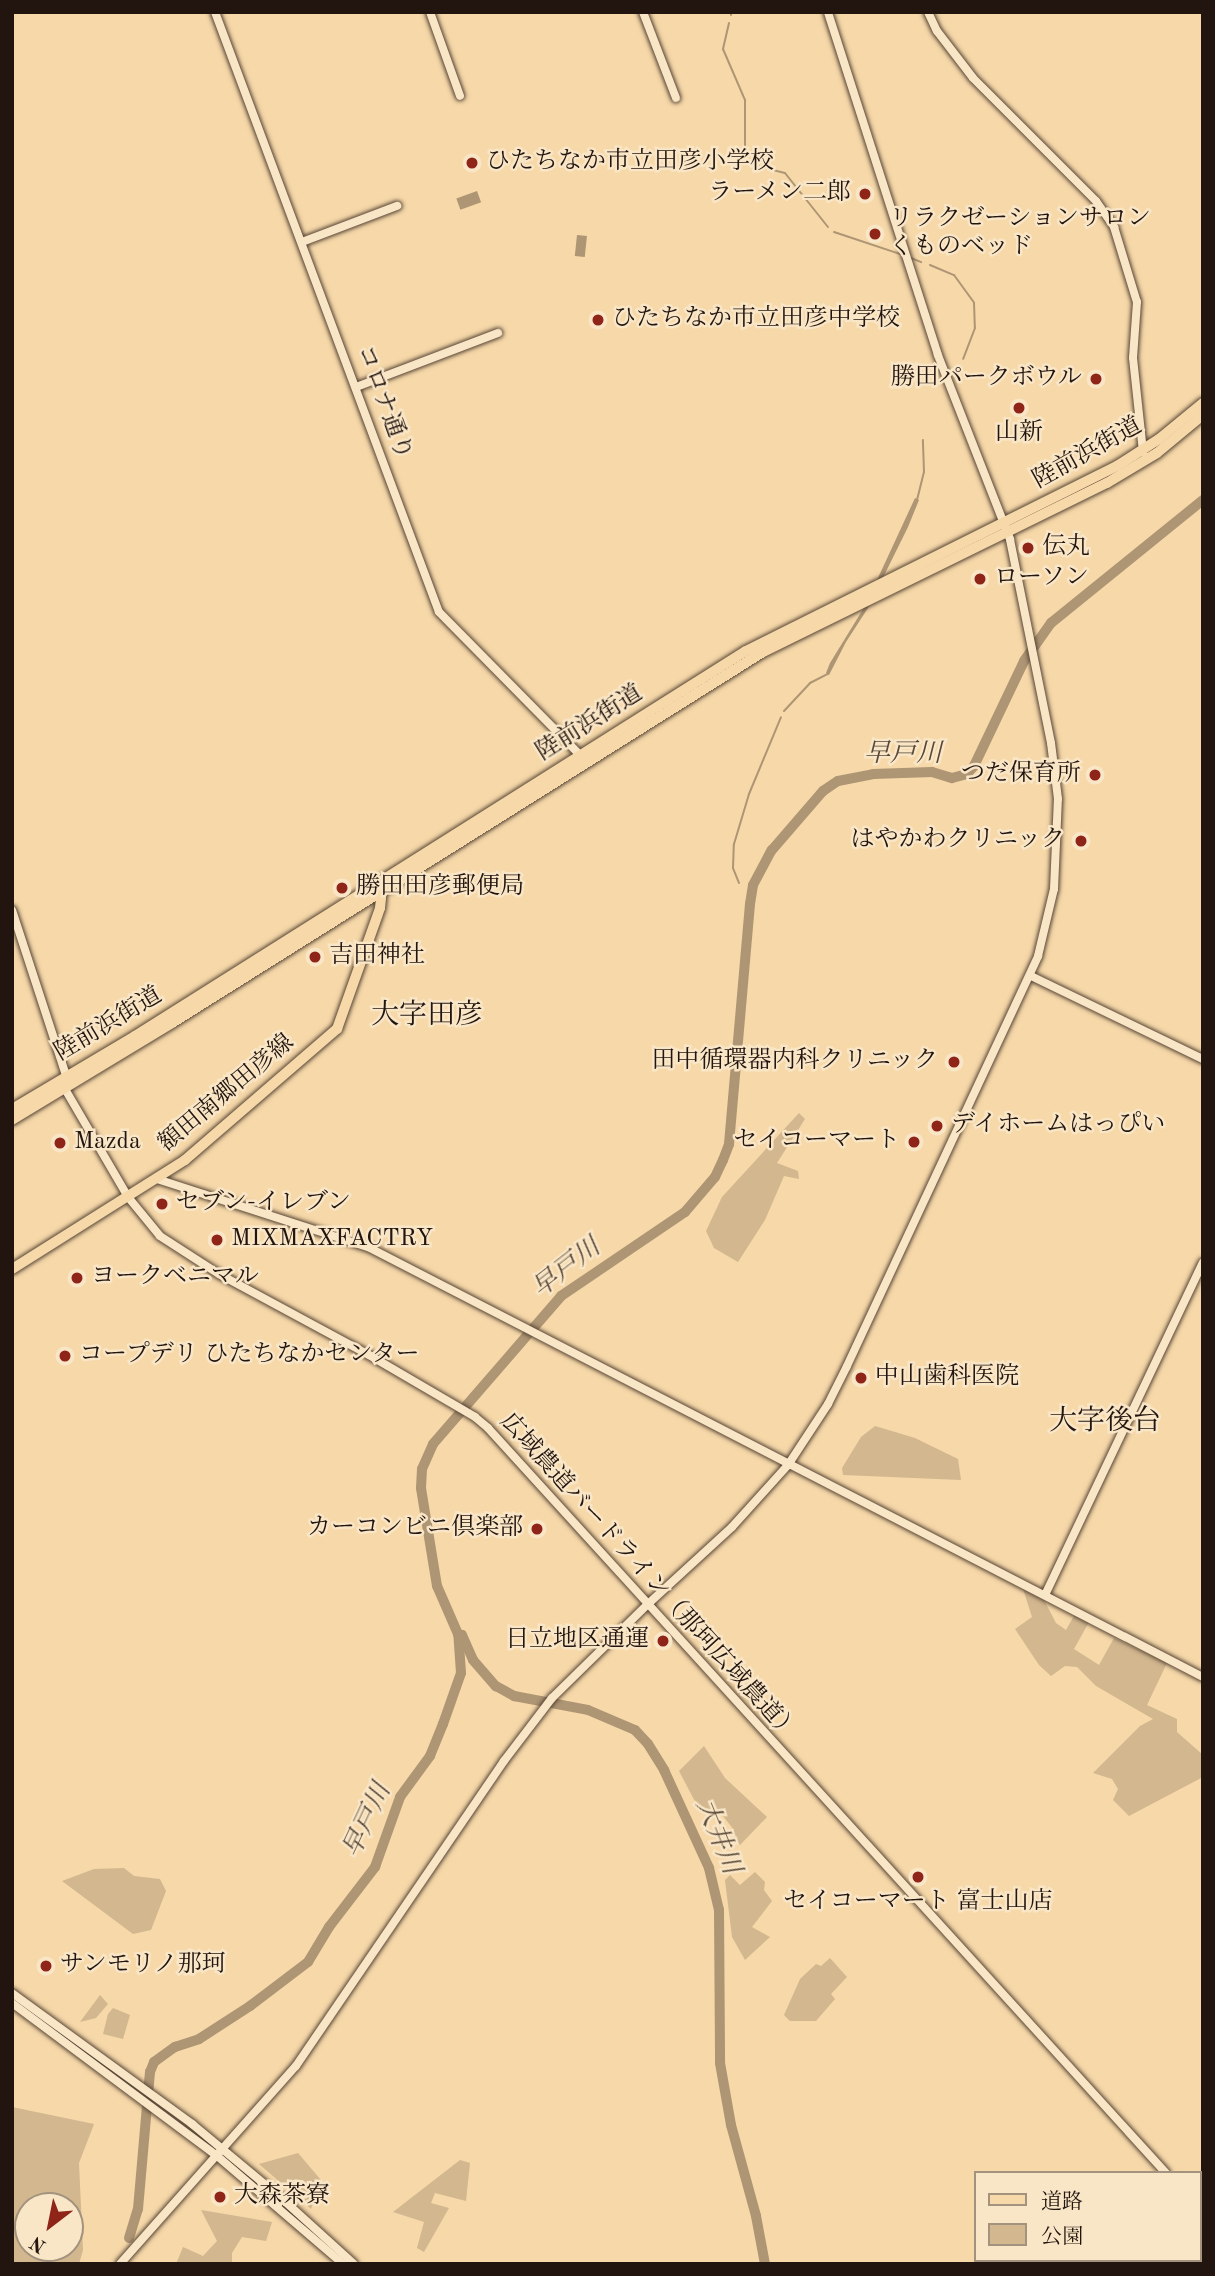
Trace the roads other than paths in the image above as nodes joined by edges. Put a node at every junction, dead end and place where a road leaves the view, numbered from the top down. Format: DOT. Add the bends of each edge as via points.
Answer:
graph roads {
  1 [pos="215,12"];
  2 [pos="430,12"];
  3 [pos="643,12"];
  4 [pos="828,12"];
  5 [pos="928,12"];
  6 [pos="460,96"];
  7 [pos="676,98"];
  8 [pos="397,206"];
  9 [pos="302,242"];
  10 [pos="498,333"];
  11 [pos="356,387"];
  12 [pos="1203,403"];
  13 [pos="1203,415"];
  14 [pos="1145,455"];
  15 [pos="1006,526"];
  16 [pos="583,759"];
  17 [pos="377,889"];
  18 [pos="12,910"];
  19 [pos="1031,976"];
  20 [pos="1203,1059"];
  21 [pos="66,1076"];
  22 [pos="65,1088"];
  23 [pos="12,1109"];
  24 [pos="12,1120"];
  25 [pos="157,1180"];
  26 [pos="128,1197"];
  27 [pos="1203,1263"];
  28 [pos="12,1269"];
  29 [pos="788,1465"];
  30 [pos="1045,1595"];
  31 [pos="648,1604"];
  32 [pos="1203,1677"];
  33 [pos="12,1993"];
  34 [pos="12,2003"];
  35 [pos="141,2092"];
  36 [pos="219,2152"];
  37 [pos="1164,2171"];
  38 [pos="120,2264"];
  39 [pos="343,2264"];
  40 [pos="354,2264"];
  1 -- 9 [label="street, コロナ通り"];
  2 -- 6 [label="street"];
  3 -- 7 [label="street"];
  4 -- 15 [label="street" via="938,355"];
  5 -- 14 [label="street" via="973,78 1096,201 1114,226 1137,302 1133,358"];
  8 -- 9 [label="street"];
  9 -- 11 [label="street, コロナ通り"];
  10 -- 11 [label="street"];
  11 -- 16 [label="street, コロナ通り" via="439,612"];
  12 -- 14 [label="highway, 陸前浜街道"];
  13 -- 14 [label="highway, 陸前浜街道"];
  14 -- 15 [label="highway, 陸前浜街道"];
  15 -- 16 [label="highway, 陸前浜街道" via="779,632"];
  15 -- 19 [label="street" via="1054,762 1059,829 1050,914"];
  16 -- 17 [label="highway, 陸前浜街道"];
  17 -- 21 [label="highway, 陸前浜街道"];
  17 -- 22 [label="highway, 陸前浜街道"];
  17 -- 25 [label="main road, 額田南郷田彦線" via="380,908 337,1029 203,1147"];
  18 -- 21 [label="street"];
  19 -- 20 [label="street"];
  19 -- 29 [label="street" via="828,1404"];
  21 -- 22 [label="street"];
  21 -- 23 [label="highway, 陸前浜街道"];
  22 -- 24 [label="highway, 陸前浜街道"];
  22 -- 26 [label="street, 広域農道バードライン（那珂広域農道）"];
  25 -- 26 [label="main road, 額田南郷田彦線"];
  25 -- 29 [label="street" via="349,1238"];
  26 -- 28 [label="main road, 額田南郷田彦線"];
  26 -- 31 [label="street, 広域農道バードライン（那珂広域農道）" via="169,1243 219,1275 475,1417"];
  27 -- 30 [label="street"];
  29 -- 30 [label="street"];
  29 -- 31 [label="street" via="732,1527"];
  30 -- 32 [label="street"];
  31 -- 36 [label="street" via="552,1698 503,1761 296,2066"];
  31 -- 37 [label="street, 広域農道バードライン（那珂広域農道）"];
  33 -- 35 [label="street"];
  34 -- 35 [label="street"];
  35 -- 36 [label="street"];
  36 -- 38 [label="street"];
  36 -- 39 [label="street"];
  36 -- 40 [label="street"];
}
